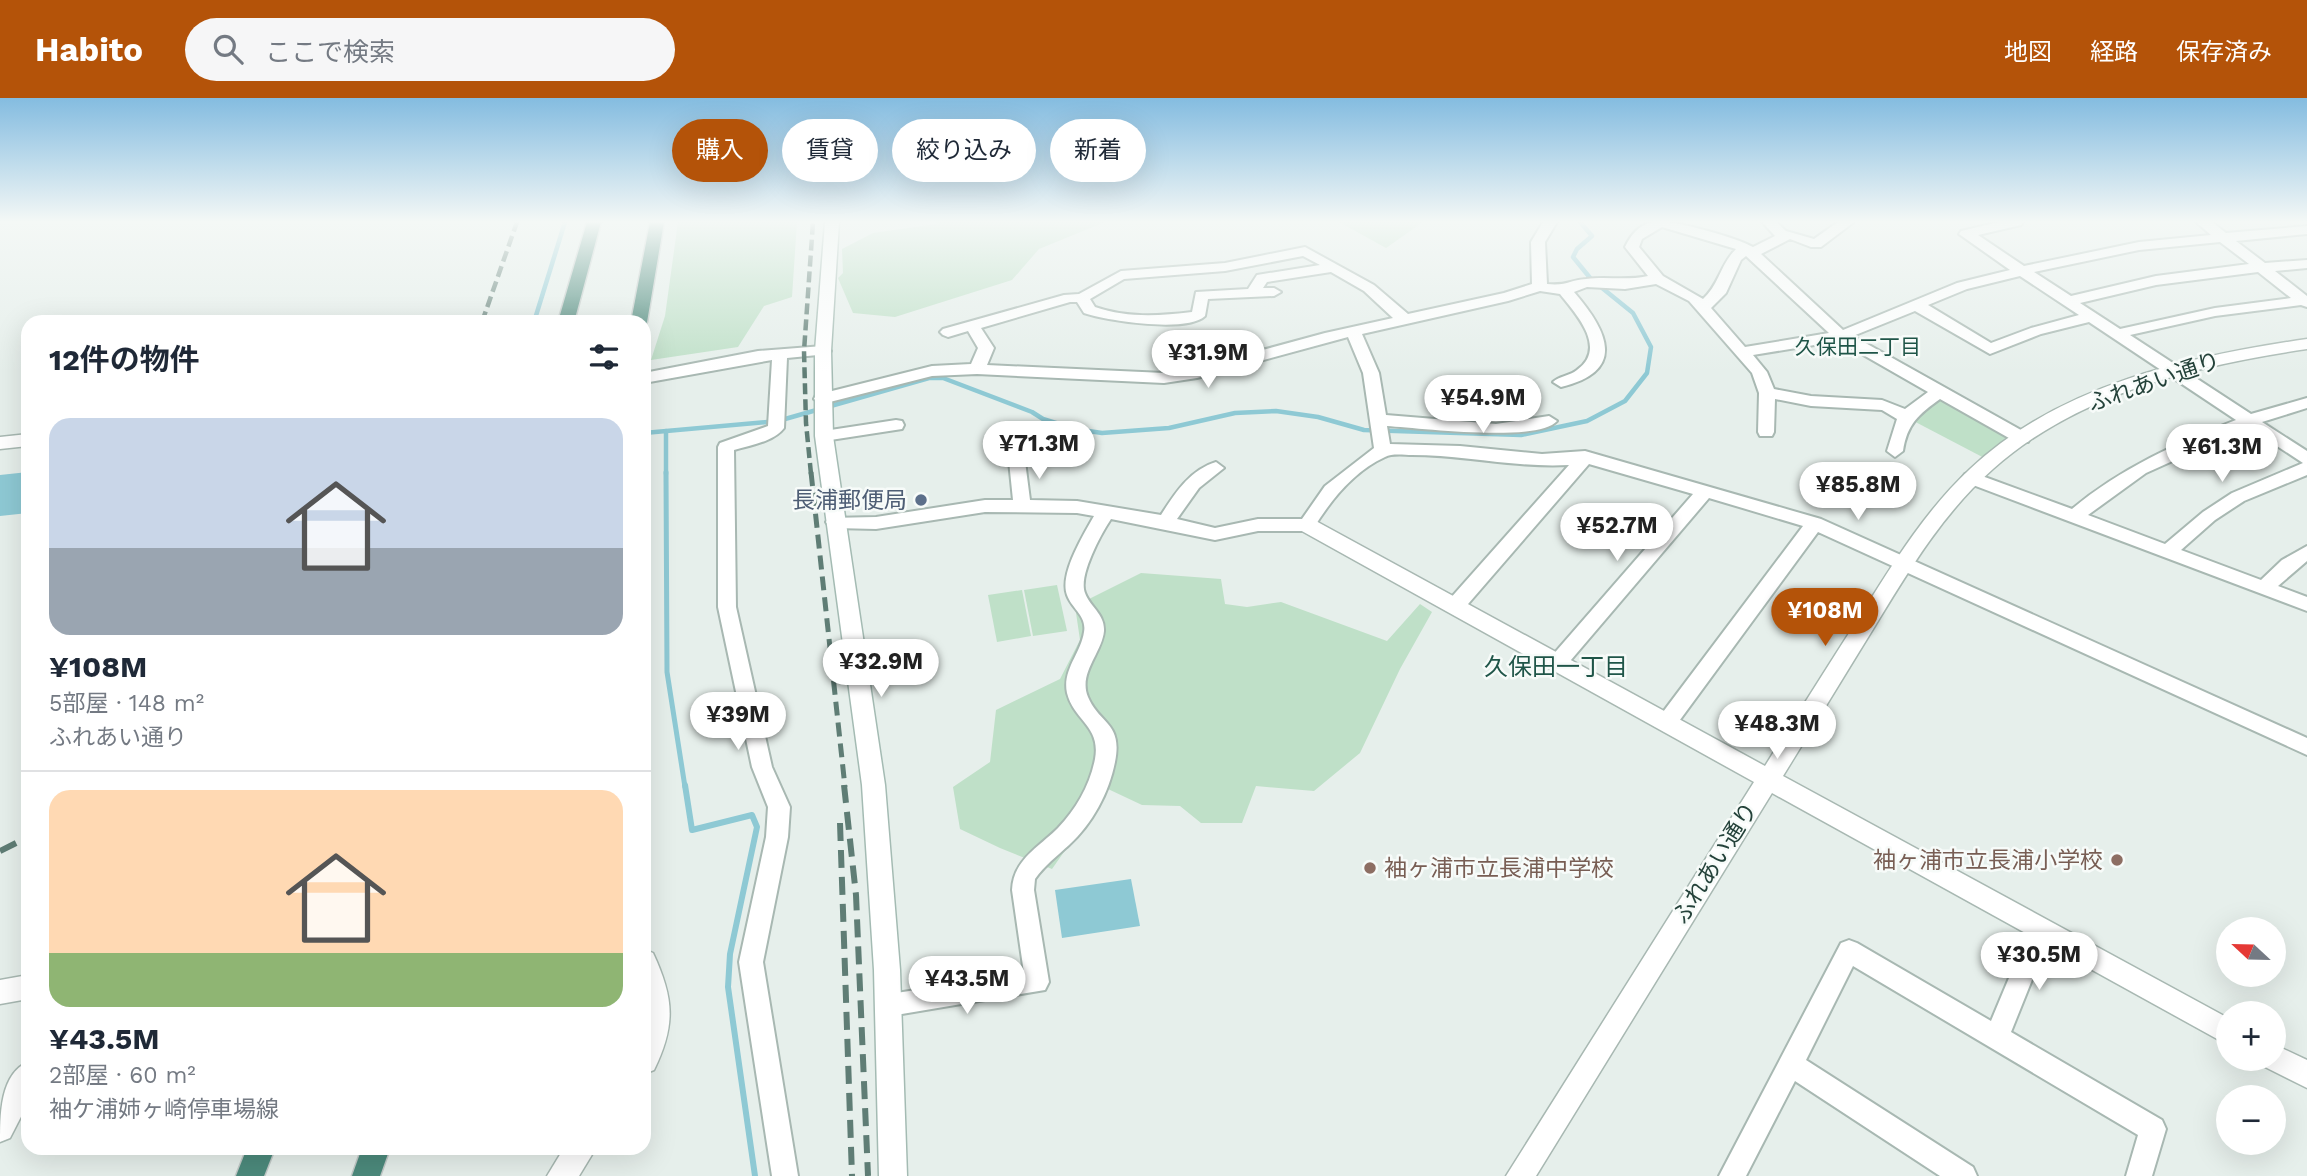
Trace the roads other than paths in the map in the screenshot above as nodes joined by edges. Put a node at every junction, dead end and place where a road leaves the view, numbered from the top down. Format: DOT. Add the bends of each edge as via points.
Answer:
graph roads {
  1 [pos="580,272"];
  2 [pos="648,272"];
  3 [pos="828,272"];
  4 [pos="1156,272"];
  5 [pos="1301,272"];
  6 [pos="1339,272"];
  7 [pos="1540,272"];
  8 [pos="1653,272"];
  9 [pos="1728,272"];
  10 [pos="1772,272"];
  11 [pos="2015,272"];
  12 [pos="2022,272"];
  13 [pos="2211,272"];
  14 [pos="2268,272"];
  15 [pos="1658,279"];
  16 [pos="1539,287"];
  17 [pos="1565,290"];
  18 [pos="1274,292"];
  19 [pos="1252,293"];
  20 [pos="1082,298"];
  21 [pos="2306,301"];
  22 [pos="2067,302"];
  23 [pos="1916,304"];
  24 [pos="1702,308"];
  25 [pos="568,315"];
  26 [pos="640,315"];
  27 [pos="2089,317"];
  28 [pos="1405,320"];
  29 [pos="972,326"];
  30 [pos="948,332"];
  31 [pos="1354,333"];
  32 [pos="2116,334"];
  33 [pos="1841,336"];
  34 [pos="2307,344"];
  35 [pos="823,351"];
  36 [pos="1743,352"];
  37 [pos="780,353"];
  38 [pos="977,369"];
  39 [pos="2173,371"];
  40 [pos="651,377"];
  41 [pos="1561,382"];
  42 [pos="1939,392"];
  43 [pos="1766,393"];
  44 [pos="822,399"];
  45 [pos="2307,403"];
  46 [pos="1904,416"];
  47 [pos="1380,420"];
  48 [pos="1549,421"];
  49 [pos="2248,421"];
  50 [pos="896,425"];
  51 [pos="1766,432"];
  52 [pos="824,436"];
  53 [pos="2022,438"];
  54 [pos="21,441"];
  55 [pos="0,443"];
  56 [pos="1383,450"];
  57 [pos="1895,451"];
  58 [pos="1585,457"];
  59 [pos="2307,459"];
  60 [pos="1017,461"];
  61 [pos="1216,468"];
  62 [pos="2307,468"];
  63 [pos="1971,478"];
  64 [pos="1706,490"];
  65 [pos="1022,506"];
  66 [pos="1106,512"];
  67 [pos="2074,517"];
  68 [pos="835,522"];
  69 [pos="1166,522"];
  70 [pos="1815,523"];
  71 [pos="1307,525"];
  72 [pos="2167,552"];
  73 [pos="2307,552"];
  74 [pos="1903,564"];
  75 [pos="2264,588"];
  76 [pos="2307,604"];
  77 [pos="1455,606"];
  78 [pos="1558,662"];
  79 [pos="1667,722"];
  80 [pos="2307,747"];
  81 [pos="1766,780"];
  82 [pos="2040,930"];
  83 [pos="651,978"];
  84 [pos="21,989"];
  85 [pos="0,992"];
  86 [pos="890,1005"];
  87 [pos="2216,1025"];
  88 [pos="1997,1037"];
  89 [pos="651,1049"];
  90 [pos="1790,1064"];
  91 [pos="2286,1064"];
  92 [pos="2307,1075"];
  93 [pos="21,1088"];
  94 [pos="0,1128"];
  95 [pos="374,1155"];
  96 [pos="577,1155"];
  97 [pos="366,1176"];
  98 [pos="561,1176"];
  99 [pos="785,1176"];
  100 [pos="893,1176"];
  101 [pos="1520,1176"];
  102 [pos="1732,1176"];
  103 [pos="1964,1176"];
  104 [pos="2139,1176"];
  1 -- 25 [label="highway"];
  2 -- 26 [label="highway"];
  3 -- 35 [label="street"];
  4 -- 20 [label="street" via="1121,275"];
  5 -- 19 [label="street" via="1262,278"];
  6 -- 28 [label="street" via="1369,288"];
  7 -- 16 [label="street"];
  8 -- 15 [label="street"];
  9 -- 24 [label="street" via="1719,293"];
  10 -- 33 [label="street"];
  11 -- 23 [label="street"];
  12 -- 22 [label="street"];
  13 -- 22 [label="street" via="2112,288"];
  14 -- 21 [label="street"];
  15 -- 17 [label="street" via="1625,285 1586,283"];
  15 -- 24 [label="street" via="1694,298"];
  16 -- 17 [label="street"];
  16 -- 28 [label="street"];
  17 -- 41 [label="street" via="1595,329 1598,354 1591,369"];
  18 -- 19 [label="street"];
  19 -- 20 [label="street" via="1201,295 1198,316 1124,320 1089,310"];
  20 -- 29 [label="street"];
  21 -- 32 [label="street" via="2215,312"];
  22 -- 27 [label="street"];
  23 -- 27 [label="street" via="1990,349"];
  23 -- 33 [label="street"];
  24 -- 36 [label="street"];
  27 -- 32 [label="street"];
  28 -- 31 [label="street"];
  29 -- 30 [label="street"];
  29 -- 38 [label="street" via="985,348"];
  31 -- 38 [label="street" via="1222,368 1164,378"];
  31 -- 47 [label="street" via="1371,373"];
  32 -- 39 [label="street"];
  33 -- 36 [label="street"];
  33 -- 42 [label="street"];
  34 -- 39 [label="street, ふれあい通り" via="2262,349"];
  35 -- 37 [label="street"];
  35 -- 44 [label="street"];
  36 -- 43 [label="street" via="1759,372"];
  37 -- 40 [label="street"];
  37 -- 99 [label="street" via="776,428 726,447 727,607 762,767 779,807 751,962"];
  38 -- 44 [label="street" via="932,371"];
  39 -- 49 [label="street"];
  39 -- 53 [label="street, ふれあい通り" via="2107,394"];
  42 -- 46 [label="street"];
  42 -- 53 [label="street"];
  43 -- 46 [label="street" via="1882,405"];
  43 -- 51 [label="street"];
  44 -- 52 [label="street"];
  45 -- 49 [label="street"];
  46 -- 57 [label="street"];
  47 -- 48 [label="street" via="1496,429"];
  47 -- 56 [label="street"];
  49 -- 59 [label="street"];
  49 -- 67 [label="street" via="2148,463 2105,489"];
  50 -- 52 [label="street"];
  52 -- 68 [label="street"];
  53 -- 63 [label="street, ふれあい通り"];
  54 -- 55 [label="street"];
  56 -- 58 [label="street" via="1468,452 1557,462"];
  56 -- 71 [label="street" via="1336,483 1322,497"];
  58 -- 64 [label="street"];
  58 -- 77 [label="street"];
  60 -- 65 [label="street"];
  61 -- 69 [label="street" via="1187,489"];
  62 -- 72 [label="street" via="2238,497"];
  63 -- 67 [label="street"];
  63 -- 74 [label="street, ふれあい通り"];
  64 -- 70 [label="street"];
  64 -- 78 [label="street"];
  65 -- 66 [label="street"];
  65 -- 68 [label="street" via="985,506 876,523"];
  66 -- 69 [label="street"];
  66 -- 86 [label="street" via="1097,523 1074,582 1076,594 1093,618 1094,631 1076,672 1078,697 1103,730 1105,763 1096,789 1069,831 1025,875 1023,890 1037,982"];
  67 -- 72 [label="street"];
  68 -- 86 [label="street" via="868,741"];
  69 -- 71 [label="street" via="1214,534 1258,525"];
  70 -- 74 [label="street"];
  70 -- 79 [label="street"];
  71 -- 77 [label="street"];
  72 -- 75 [label="street"];
  73 -- 75 [label="street"];
  74 -- 80 [label="street"];
  74 -- 81 [label="street, ふれあい通り"];
  75 -- 76 [label="street"];
  77 -- 78 [label="street"];
  78 -- 79 [label="street"];
  79 -- 81 [label="street"];
  81 -- 82 [label="street"];
  81 -- 101 [label="street, ふれあい通り"];
  82 -- 87 [label="street"];
  82 -- 88 [label="street"];
  83 -- 89 [label="street" via="659,1018"];
  84 -- 85 [label="street"];
  86 -- 100 [label="street"];
  88 -- 90 [label="street" via="1849,951"];
  88 -- 104 [label="street" via="2153,1129"];
  90 -- 102 [label="street"];
  90 -- 103 [label="street"];
  91 -- 92 [label="street"];
  93 -- 94 [label="street"];
  95 -- 97 [label="highway"];
  96 -- 98 [label="street"];
}
